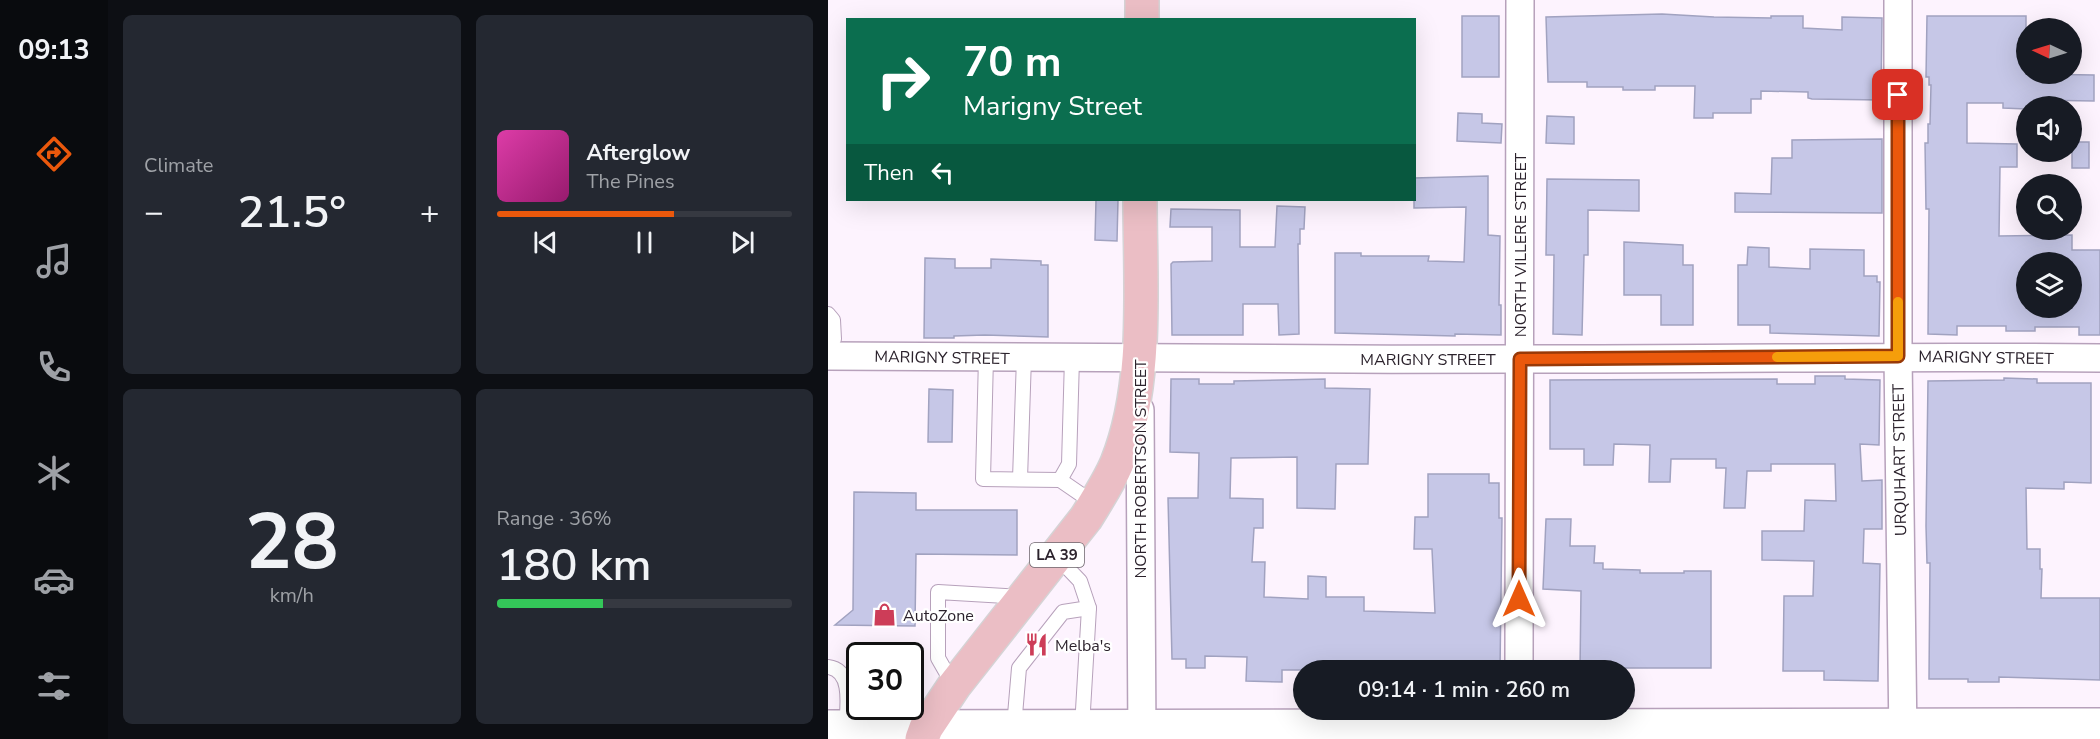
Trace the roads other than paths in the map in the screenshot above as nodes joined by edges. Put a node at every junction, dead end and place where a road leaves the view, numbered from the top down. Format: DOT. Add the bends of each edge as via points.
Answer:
graph roads {
  1 [pos="1142,0"];
  2 [pos="1520,0"];
  3 [pos="1898,0"];
  4 [pos="1142,18"];
  5 [pos="1140,201"];
  6 [pos="828,314"];
  7 [pos="828,346"];
  8 [pos="828,356"];
  9 [pos="1898,356"];
  10 [pos="986,357"];
  11 [pos="1024,357"];
  12 [pos="1072,358"];
  13 [pos="2100,358"];
  14 [pos="1139,359"];
  15 [pos="1520,359"];
  16 [pos="1020,479"];
  17 [pos="1060,480"];
  18 [pos="1095,504"];
  19 [pos="1056,556"];
  20 [pos="1024,597"];
  21 [pos="1089,608"];
  22 [pos="1519,660"];
  23 [pos="828,667"];
  24 [pos="954,686"];
  25 [pos="1519,725"];
  26 [pos="2100,725"];
  27 [pos="837,727"];
  28 [pos="1014,728"];
  29 [pos="1082,728"];
  30 [pos="1903,732"];
  31 [pos="1142,733"];
  32 [pos="924,734"];
  1 -- 4 [label="main road"];
  2 -- 15 [label="street, NORTH VILLERE STREET"];
  3 -- 9 [label="street, URQUHART STREET"];
  5 -- 14 [label="main road, NORTH ROBERTSON STREET / LA 39"];
  6 -- 7 [label="lane" via="834,320 834,339"];
  7 -- 8 [label="lane"];
  8 -- 10 [label="street, MARIGNY STREET"];
  9 -- 13 [label="street, MARIGNY STREET"];
  9 -- 15 [label="street, MARIGNY STREET"];
  9 -- 30 [label="street, URQUHART STREET"];
  10 -- 11 [label="street, MARIGNY STREET"];
  10 -- 16 [label="lane" via="983,479"];
  11 -- 12 [label="street, MARIGNY STREET"];
  11 -- 16 [label="lane"];
  12 -- 14 [label="street, MARIGNY STREET"];
  12 -- 17 [label="lane" via="1069,464"];
  14 -- 15 [label="street, MARIGNY STREET"];
  14 -- 18 [label="main road, LA 39" via="1134,397 1117,462"];
  14 -- 31 [label="street, NORTH ROBERTSON STREET"];
  15 -- 22 [label="street, NORTH VILLERE STREET"];
  16 -- 17 [label="lane"];
  17 -- 18 [label="lane"];
  18 -- 19 [label="main road, LA 39"];
  19 -- 20 [label="main road, LA 39"];
  19 -- 21 [label="lane" via="1080,581"];
  20 -- 24 [label="main road, LA 39"];
  20 -- 24 [label="lane" via="938,592 938,658"];
  21 -- 28 [label="lane" via="1063,612 1019,668"];
  21 -- 29 [label="lane"];
  23 -- 27 [label="lane" via="844,677 847,694"];
  24 -- 32 [label="main road, LA 39"];
  25 -- 30 [label="main road"];
  25 -- 31 [label="main road"];
  26 -- 30 [label="main road"];
  27 -- 32 [label="main road"];
  28 -- 29 [label="main road"];
  28 -- 32 [label="main road"];
  29 -- 31 [label="main road"];
}
